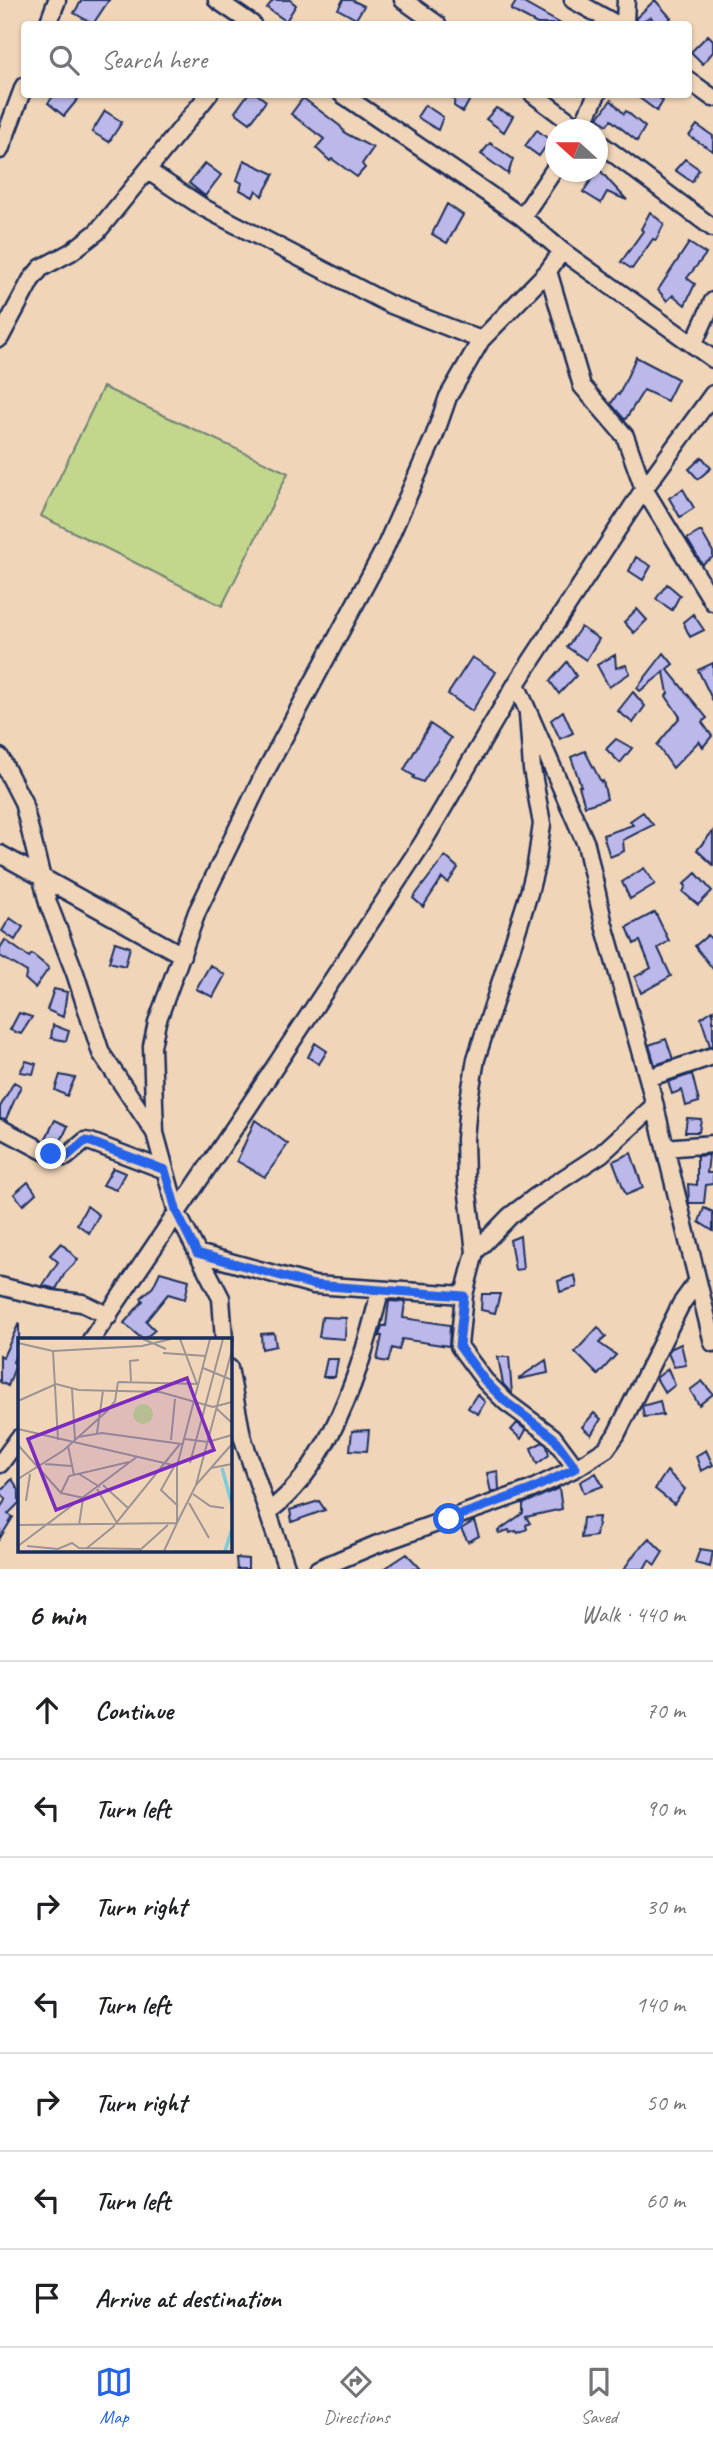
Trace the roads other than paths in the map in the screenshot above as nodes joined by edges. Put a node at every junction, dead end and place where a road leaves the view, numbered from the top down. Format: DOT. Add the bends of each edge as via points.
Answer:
graph roads {
  1 [pos="57,0"];
  2 [pos="217,0"];
  3 [pos="248,0"];
  4 [pos="403,0"];
  5 [pos="573,0"];
  6 [pos="626,0"];
  7 [pos="49,21"];
  8 [pos="245,21"];
  9 [pos="246,21"];
  10 [pos="433,21"];
  11 [pos="611,21"];
  12 [pos="625,21"];
  13 [pos="692,83"];
  14 [pos="21,94"];
  15 [pos="206,98"];
  16 [pos="348,98"];
  17 [pos="538,98"];
  18 [pos="595,98"];
  19 [pos="713,98"];
  20 [pos="567,119"];
  21 [pos="585,119"];
  22 [pos="0,150"];
  23 [pos="608,150"];
  24 [pos="148,171"];
  25 [pos="545,182"];
  26 [pos="522,217"];
  27 [pos="713,228"];
  28 [pos="562,251"];
  29 [pos="548,271"];
  30 [pos="713,301"];
  31 [pos="0,338"];
  32 [pos="481,340"];
  33 [pos="693,345"];
  34 [pos="713,359"];
  35 [pos="713,394"];
  36 [pos="644,489"];
  37 [pos="713,602"];
  38 [pos="516,684"];
  39 [pos="528,714"];
  40 [pos="0,757"];
  41 [pos="0,854"];
  42 [pos="41,876"];
  43 [pos="182,955"];
  44 [pos="713,1056"];
  45 [pos="648,1077"];
  46 [pos="654,1105"];
  47 [pos="0,1128"];
  48 [pos="155,1133"];
  49 [pos="713,1144"];
  50 [pos="665,1148"];
  51 [pos="165,1170"];
  52 [pos="177,1213"];
  53 [pos="475,1252"];
  54 [pos="197,1253"];
  55 [pos="0,1286"];
  56 [pos="380,1291"];
  57 [pos="464,1296"];
  58 [pos="703,1296"];
  59 [pos="109,1316"];
  60 [pos="92,1338"];
  61 [pos="224,1338"];
  62 [pos="713,1343"];
  63 [pos="231,1378"];
  64 [pos="18,1439"];
  65 [pos="0,1464"];
  66 [pos="576,1468"];
  67 [pos="269,1511"];
  68 [pos="287,1569"];
  69 [pos="318,1569"];
  1 -- 7 [label="street"];
  2 -- 8 [label="street"];
  3 -- 9 [label="street"];
  4 -- 10 [label="street"];
  5 -- 11 [label="street"];
  6 -- 12 [label="street"];
  13 -- 19 [label="street"];
  14 -- 22 [label="street"];
  15 -- 24 [label="street"];
  16 -- 26 [label="street"];
  17 -- 20 [label="street"];
  18 -- 21 [label="street"];
  23 -- 27 [label="street"];
  24 -- 31 [label="street" via="97,232 41,268"];
  24 -- 32 [label="street" via="204,208 389,304"];
  25 -- 26 [label="street"];
  26 -- 28 [label="street"];
  28 -- 29 [label="street"];
  28 -- 33 [label="street"];
  29 -- 32 [label="street"];
  29 -- 36 [label="street" via="582,386 625,436"];
  30 -- 33 [label="street"];
  32 -- 43 [label="street" via="448,397 385,548 214,877"];
  33 -- 34 [label="street"];
  35 -- 36 [label="street"];
  36 -- 37 [label="street"];
  36 -- 38 [label="street"];
  38 -- 39 [label="street"];
  38 -- 52 [label="street" via="422,845"];
  39 -- 45 [label="street" via="586,844 614,966"];
  39 -- 53 [label="street" via="542,824 529,893 476,1059 468,1105 466,1178"];
  40 -- 42 [label="street" via="23,802"];
  41 -- 42 [label="street"];
  42 -- 43 [label="street"];
  42 -- 48 [label="street" via="102,1053"];
  43 -- 48 [label="street" via="152,1046"];
  44 -- 45 [label="street"];
  45 -- 46 [label="street"];
  46 -- 50 [label="street"];
  46 -- 53 [label="street" via="601,1154 510,1216"];
  47 -- 51 [label="street" via="51,1154 66,1157 85,1141"];
  48 -- 51 [label="street"];
  49 -- 50 [label="street"];
  50 -- 58 [label="street"];
  51 -- 52 [label="street"];
  52 -- 54 [label="street"];
  52 -- 59 [label="street"];
  53 -- 57 [label="street"];
  54 -- 56 [label="street" via="314,1285"];
  54 -- 61 [label="street" via="220,1298"];
  55 -- 59 [label="street" via="82,1303"];
  56 -- 57 [label="street"];
  56 -- 67 [label="street" via="369,1339 317,1457"];
  57 -- 66 [label="street" via="459,1346 485,1381 553,1437"];
  58 -- 62 [label="street"];
  58 -- 66 [label="street" via="681,1304 616,1435 606,1449"];
  59 -- 60 [label="street"];
  63 -- 67 [label="street" via="242,1436"];
  64 -- 65 [label="street"];
  66 -- 69 [label="street" via="530,1490"];
  67 -- 68 [label="street"];
}
